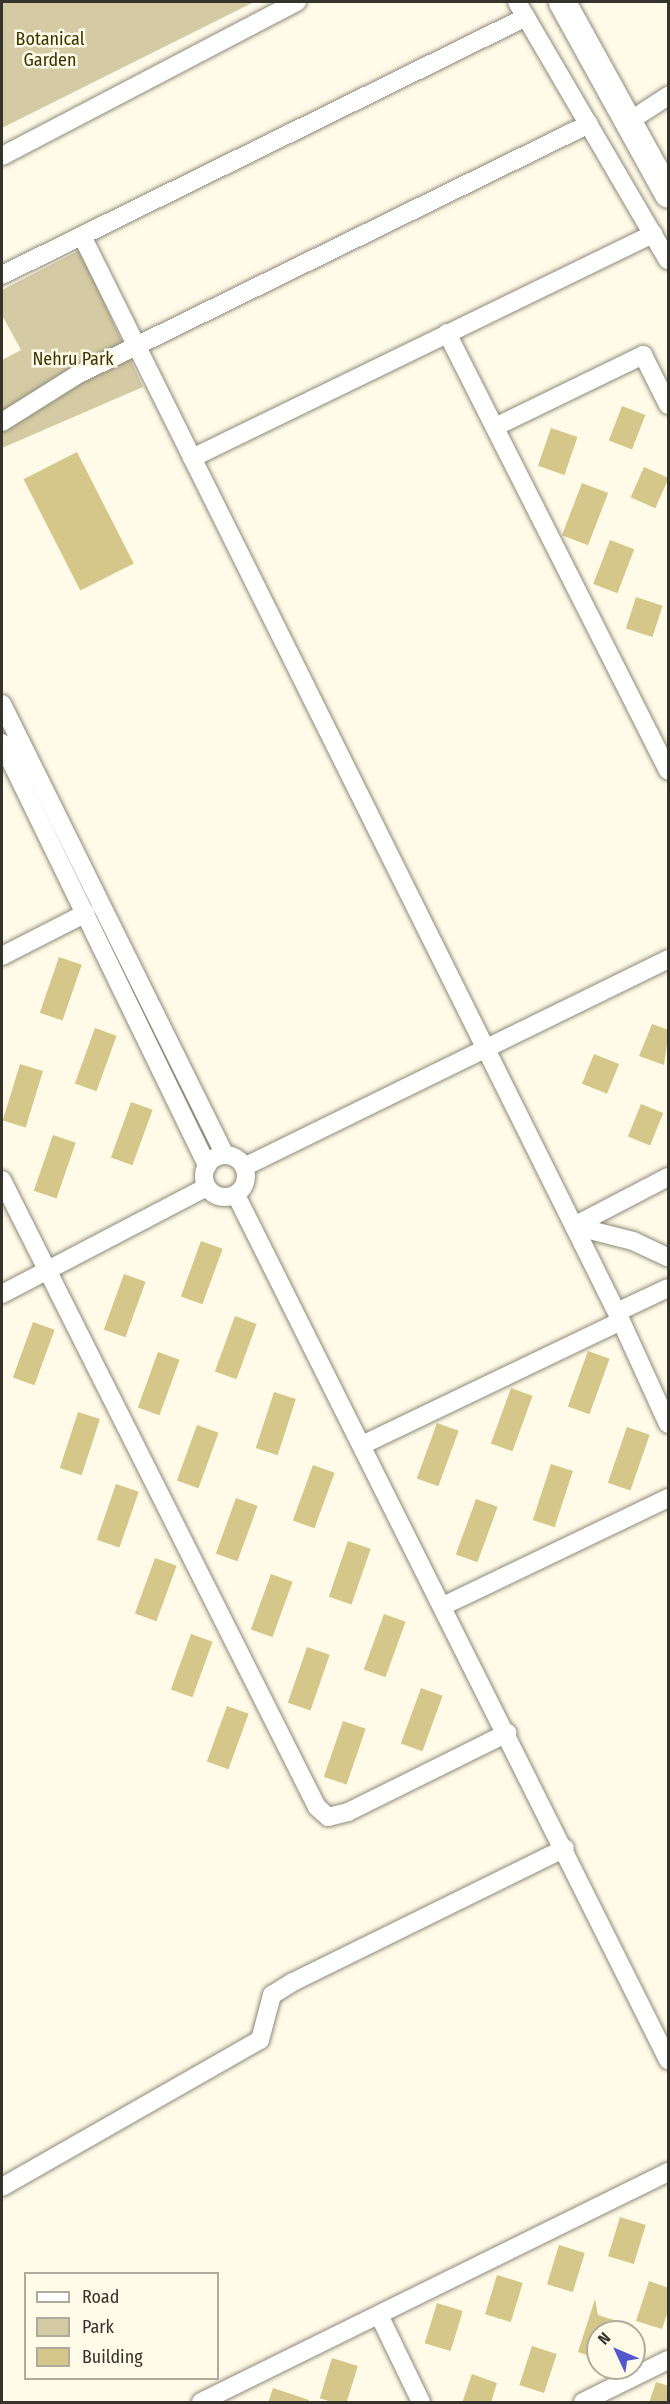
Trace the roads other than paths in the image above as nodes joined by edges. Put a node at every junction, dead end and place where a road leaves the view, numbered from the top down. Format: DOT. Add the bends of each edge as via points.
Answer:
graph roads {
  1 [pos="297,2"];
  2 [pos="562,2"];
  3 [pos="521,9"];
  4 [pos="669,96"];
  5 [pos="628,122"];
  6 [pos="589,124"];
  7 [pos="2,156"];
  8 [pos="669,194"];
  9 [pos="653,234"];
  10 [pos="82,236"];
  11 [pos="669,260"];
  12 [pos="2,275"];
  13 [pos="447,333"];
  14 [pos="137,346"];
  15 [pos="669,405"];
  16 [pos="2,422"];
  17 [pos="495,427"];
  18 [pos="192,458"];
  19 [pos="2,705"];
  20 [pos="2,743"];
  21 [pos="669,770"];
  22 [pos="86,914"];
  23 [pos="2,956"];
  24 [pos="669,959"];
  25 [pos="485,1049"];
  26 [pos="225,1155"];
  27 [pos="207,1166"];
  28 [pos="244,1167"];
  29 [pos="669,1177"];
  30 [pos="2,1180"];
  31 [pos="207,1187"];
  32 [pos="236,1195"];
  33 [pos="574,1226"];
  34 [pos="669,1257"];
  35 [pos="47,1270"];
  36 [pos="669,1288"];
  37 [pos="2,1294"];
  38 [pos="619,1317"];
  39 [pos="669,1424"];
  40 [pos="362,1444"];
  41 [pos="669,1498"];
  42 [pos="443,1606"];
  43 [pos="507,1733"];
  44 [pos="565,1848"];
  45 [pos="669,2060"];
  46 [pos="669,2172"];
  47 [pos="2,2187"];
  48 [pos="379,2315"];
  49 [pos="669,2360"];
  50 [pos="201,2403"];
  51 [pos="421,2403"];
  52 [pos="583,2403"];
  1 -- 7 [label="street"];
  2 -- 5 [label="street"];
  3 -- 6 [label="street"];
  3 -- 10 [label="street"];
  4 -- 5 [label="street"];
  5 -- 8 [label="street"];
  6 -- 9 [label="street"];
  6 -- 14 [label="street"];
  9 -- 11 [label="street"];
  9 -- 13 [label="street"];
  10 -- 12 [label="street"];
  10 -- 14 [label="street"];
  13 -- 17 [label="street"];
  13 -- 18 [label="street"];
  14 -- 16 [label="street" via="77,375"];
  14 -- 18 [label="street"];
  15 -- 17 [label="street" via="643,355"];
  17 -- 21 [label="street"];
  18 -- 25 [label="street"];
  19 -- 26 [label="street"];
  20 -- 22 [label="street"];
  22 -- 23 [label="street"];
  22 -- 27 [label="street"];
  24 -- 25 [label="street"];
  25 -- 28 [label="street"];
  25 -- 33 [label="street"];
  26 -- 27 [label="street"];
  26 -- 28 [label="street" via="233,1156"];
  27 -- 31 [label="street"];
  28 -- 32 [label="street" via="244,1187"];
  29 -- 33 [label="street"];
  30 -- 35 [label="street"];
  31 -- 32 [label="street" via="224,1198"];
  31 -- 35 [label="street"];
  32 -- 40 [label="street"];
  33 -- 34 [label="street" via="633,1242"];
  33 -- 38 [label="street"];
  35 -- 37 [label="street"];
  35 -- 43 [label="street" via="317,1807 328,1817 348,1812"];
  36 -- 38 [label="street"];
  38 -- 39 [label="street"];
  38 -- 40 [label="street"];
  40 -- 42 [label="street"];
  41 -- 42 [label="street"];
  42 -- 43 [label="street"];
  43 -- 44 [label="street"];
  44 -- 45 [label="street"];
  44 -- 47 [label="street" via="293,1982 272,1995 260,2040"];
  46 -- 48 [label="street"];
  48 -- 50 [label="street"];
  48 -- 51 [label="street"];
  49 -- 52 [label="street"];
}
